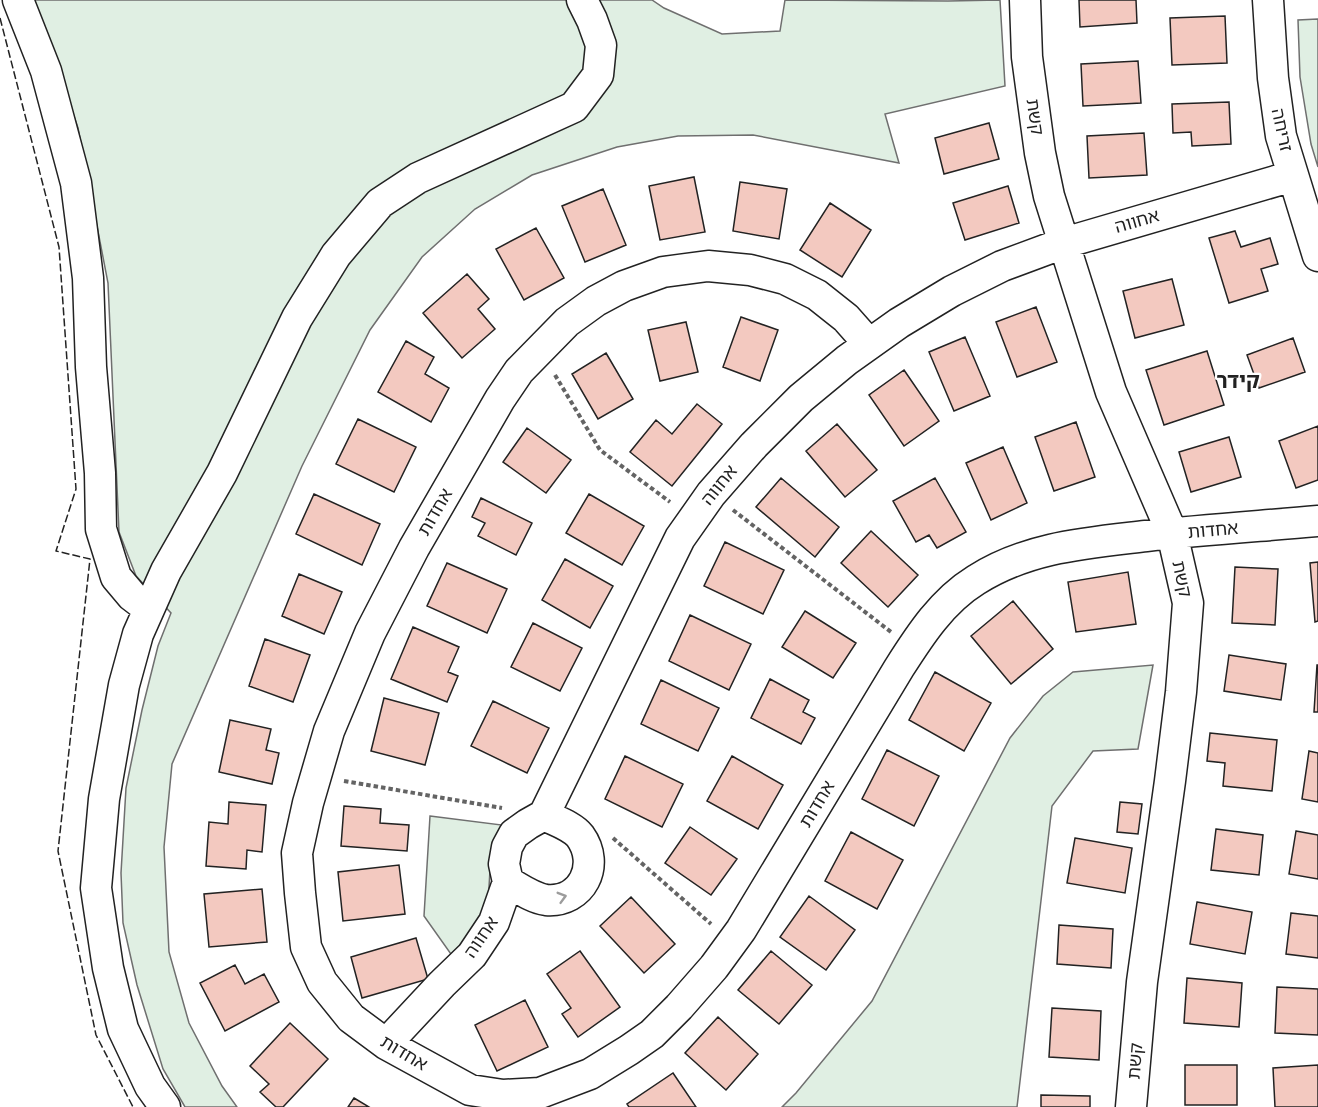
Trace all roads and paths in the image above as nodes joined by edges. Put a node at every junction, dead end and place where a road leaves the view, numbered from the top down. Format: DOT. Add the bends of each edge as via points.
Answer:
graph roads {
  1 [pos="18,0"];
  2 [pos="582,0"];
  3 [pos="1025,0"];
  4 [pos="1268,0"];
  5 [pos="1293,176"];
  6 [pos="1064,243"];
  7 [pos="1318,256"];
  8 [pos="869,344"];
  9 [pos="540,349"];
  10 [pos="711,494"];
  11 [pos="693,519"];
  12 [pos="1318,521"];
  13 [pos="1172,533"];
  14 [pos="149,609"];
  15 [pos="912,648"];
  16 [pos="315,777"];
  17 [pos="544,815"];
  18 [pos="609,834"];
  19 [pos="508,882"];
  20 [pos="732,942"];
  21 [pos="386,1044"];
  22 [pos="165,1107"];
  23 [pos="1131,1107"];
  1 -- 14 [label="street" via="46,71 76,183 88,278 101,529 116,577"];
  2 -- 14 [label="street" via="601,45 598,75 574,107 418,178 380,203 336,255 297,318 222,473"];
  3 -- 6 [label="street, קשת" via="1027,57 1040,153"];
  4 -- 5 [label="street, זריחה" via="1281,136"];
  5 -- 6 [label="street, אחווה"];
  5 -- 7 [label="street, זריחה"];
  6 -- 8 [label="street, אחווה" via="1002,266 952,291"];
  6 -- 13 [label="street, קשת" via="1111,392"];
  8 -- 9 [label="street, אחדות" via="846,318 817,295 786,279 708,266 663,272 624,286 567,322"];
  8 -- 10 [label="street, אחווה" via="801,398"];
  9 -- 11 [label="path" via="600,450"];
  9 -- 16 [label="street, אחדות" via="500,399 414,548 370,633 329,731"];
  10 -- 11 [label="street, אחווה"];
  10 -- 15 [label="path"];
  11 -- 17 [label="street, אחווה" via="680,538"];
  12 -- 13 [label="street, אחדות"];
  13 -- 15 [label="street, אחדות" via="1072,544 1000,567 975,580 947,603"];
  13 -- 23 [label="street, קשת" via="1188,603 1181,692 1142,982"];
  14 -- 22 [label="street" via="138,633 124,686 104,799 96,888 108,968 123,1029 150,1086"];
  15 -- 20 [label="street, אחדות"];
  16 -- 17 [label="path"];
  16 -- 21 [label="street, אחדות" via="297,853 306,947 322,982 351,1018"];
  17 -- 19 [label="street, אחווה" via="514,834 507,847 504,864"];
  19 -- 17 [label="street, one-way" via="543,900 556,900 572,894 588,874 590,860 578,834"];
  18 -- 20 [label="path"];
  19 -- 21 [label="street, אחווה" via="494,922 472,955"];
  20 -- 21 [label="street, אחדות" via="652,1034 590,1074 540,1093 503,1095 470,1090"];
}
